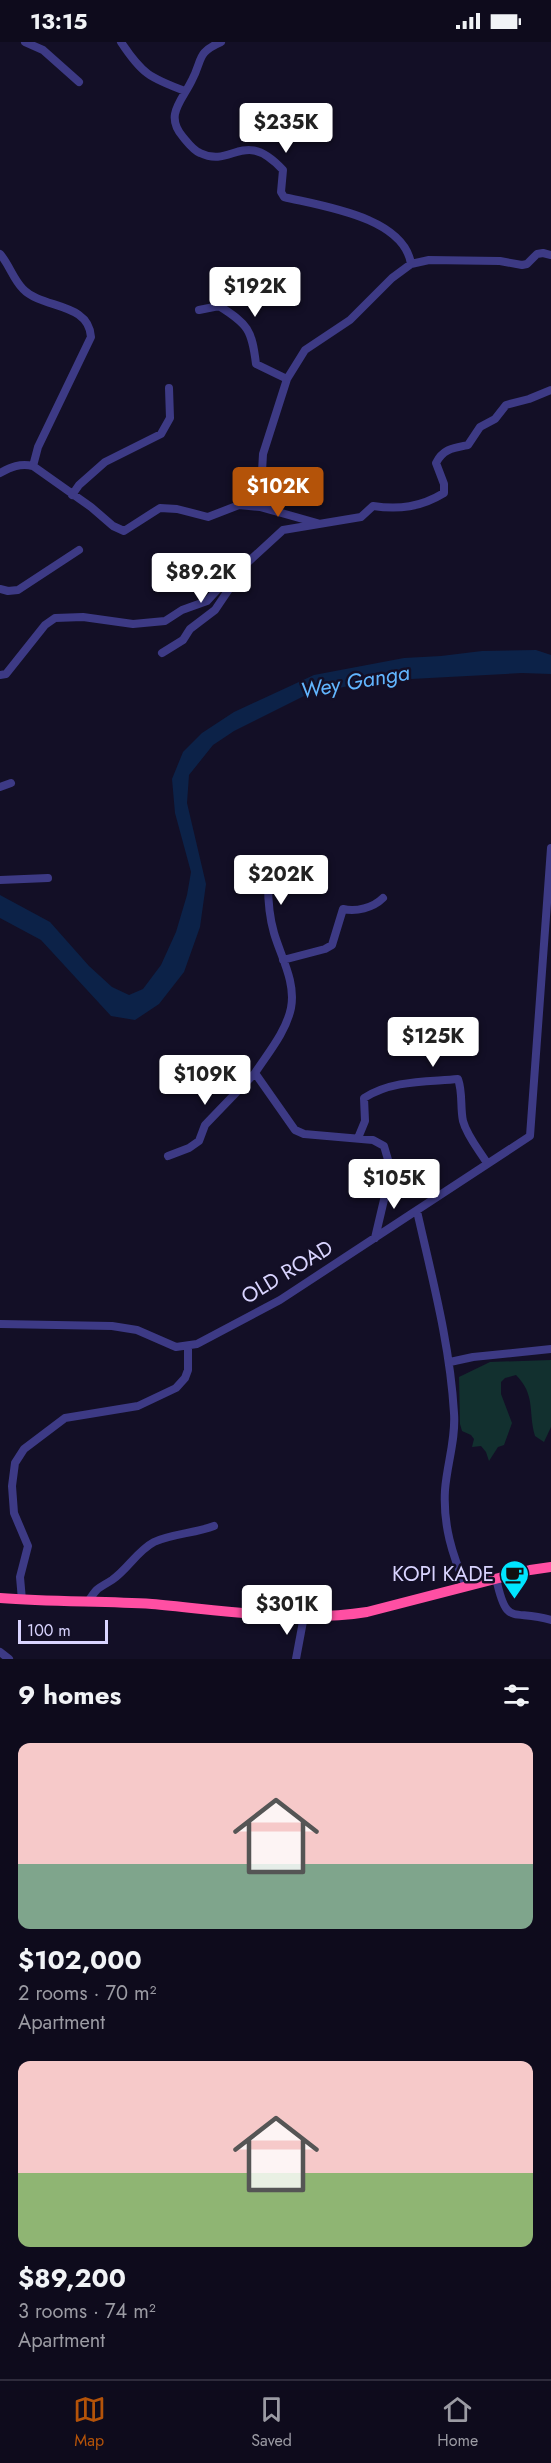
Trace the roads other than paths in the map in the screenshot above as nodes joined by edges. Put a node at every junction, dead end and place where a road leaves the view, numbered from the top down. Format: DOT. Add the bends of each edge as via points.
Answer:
graph roads {
  1 [pos="25,42"];
  2 [pos="121,42"];
  3 [pos="221,42"];
  4 [pos="79,82"];
  5 [pos="185,91"];
  6 [pos="0,254"];
  7 [pos="551,255"];
  8 [pos="411,264"];
  9 [pos="200,310"];
  10 [pos="287,379"];
  11 [pos="169,388"];
  12 [pos="551,390"];
  13 [pos="33,466"];
  14 [pos="0,473"];
  15 [pos="72,495"];
  16 [pos="260,507"];
  17 [pos="318,523"];
  18 [pos="80,550"];
  19 [pos="247,563"];
  20 [pos="0,589"];
  21 [pos="162,653"];
  22 [pos="0,675"];
  23 [pos="11,783"];
  24 [pos="0,787"];
  25 [pos="551,848"];
  26 [pos="48,878"];
  27 [pos="0,880"];
  28 [pos="268,883"];
  29 [pos="383,898"];
  30 [pos="283,960"];
  31 [pos="255,1072"];
  32 [pos="358,1138"];
  33 [pos="168,1156"];
  34 [pos="487,1163"];
  35 [pos="417,1211"];
  36 [pos="375,1238"];
  37 [pos="0,1324"];
  38 [pos="188,1347"];
  39 [pos="551,1349"];
  40 [pos="450,1362"];
  41 [pos="214,1526"];
  42 [pos="551,1567"];
  43 [pos="496,1578"];
  44 [pos="466,1587"];
  45 [pos="0,1598"];
  46 [pos="22,1600"];
  47 [pos="88,1602"];
  48 [pos="304,1616"];
  49 [pos="551,1620"];
  50 [pos="0,1652"];
  51 [pos="9,1659"];
  52 [pos="296,1659"];
  1 -- 4 [label="street" via="43,50"];
  2 -- 5 [label="street" via="137,66 158,81"];
  3 -- 5 [label="street" via="208,47 200,56 193,80"];
  5 -- 8 [label="street" via="174,118 176,129 191,147 212,157 248,150 270,155 283,170 284,198 351,213 388,231 407,247"];
  6 -- 13 [label="street" via="22,289 79,315 91,327 91,337 38,447"];
  7 -- 8 [label="street" via="537,255 522,265 429,260"];
  8 -- 10 [label="street" via="350,320 305,350"];
  9 -- 10 [label="street" via="219,306 238,318 250,333 256,364"];
  10 -- 16 [label="street" via="262,454"];
  11 -- 15 [label="street" via="170,418 161,434 105,462"];
  12 -- 17 [label="street" via="506,405 495,419 480,428 468,445 440,455 436,463 444,493 428,503 395,510 373,506 361,517"];
  13 -- 14 [label="street" via="14,466"];
  13 -- 15 [label="street"];
  15 -- 16 [label="street" via="124,531 160,508 208,517 239,505"];
  16 -- 17 [label="street"];
  17 -- 19 [label="street" via="283,530"];
  18 -- 20 [label="street" via="18,590"];
  19 -- 21 [label="street" via="216,609 190,628 183,640"];
  19 -- 22 [label="street" via="237,568 207,601 165,621 133,624 83,616 56,618 6,674"];
  23 -- 24 [label="street"];
  25 -- 34 [label="street, OLD ROAD" via="530,1136"];
  26 -- 27 [label="street"];
  28 -- 30 [label="street" via="268,904"];
  29 -- 30 [label="street" via="357,912 343,909 332,945"];
  30 -- 31 [label="street" via="292,985 291,1008 279,1038"];
  31 -- 32 [label="street" via="295,1130"];
  31 -- 33 [label="street" via="205,1125 199,1141"];
  32 -- 34 [label="street" via="365,1121 364,1098 379,1089 458,1079 463,1121"];
  32 -- 36 [label="street" via="384,1146 391,1170"];
  34 -- 35 [label="street, OLD ROAD"];
  35 -- 36 [label="street, OLD ROAD"];
  35 -- 40 [label="street"];
  36 -- 38 [label="street, OLD ROAD" via="280,1300"];
  37 -- 38 [label="street" via="112,1326 137,1330 176,1347"];
  38 -- 46 [label="street" via="188,1370 176,1388 138,1406 65,1418 24,1449 15,1463 12,1485 14,1512 28,1546 20,1577"];
  39 -- 40 [label="street"];
  40 -- 44 [label="street" via="454,1416 445,1524"];
  41 -- 47 [label="street" via="156,1541 140,1551 112,1580 100,1585"];
  42 -- 43 [label="highway"];
  43 -- 44 [label="highway"];
  43 -- 49 [label="street" via="502,1604 510,1613"];
  44 -- 48 [label="highway" via="367,1612"];
  45 -- 46 [label="highway"];
  46 -- 47 [label="highway"];
  47 -- 48 [label="highway"];
  48 -- 52 [label="street"];
  50 -- 51 [label="street"];
}
